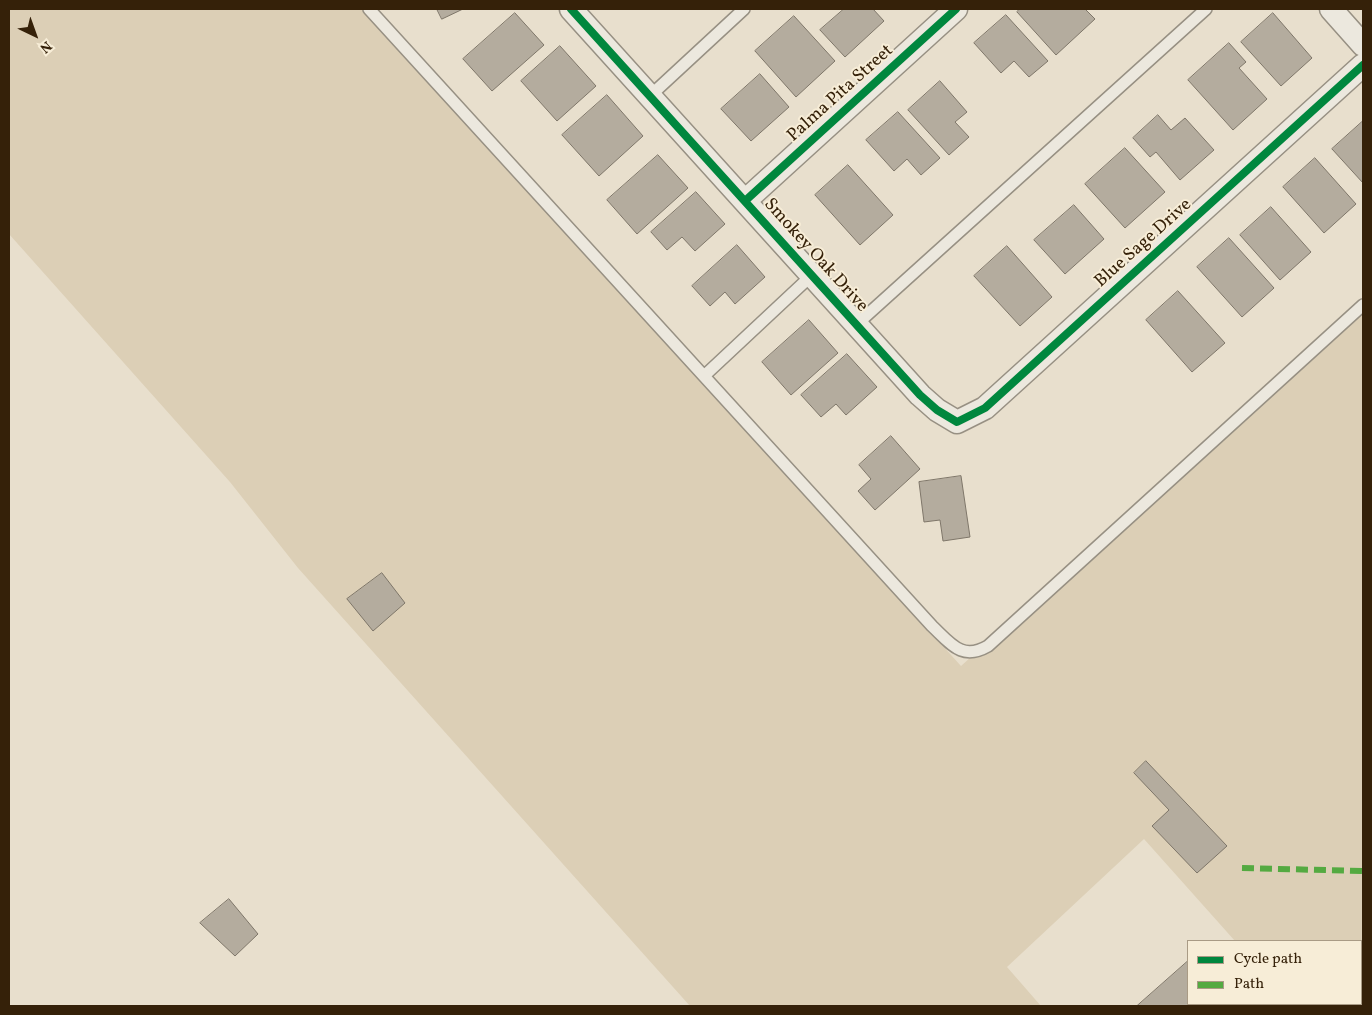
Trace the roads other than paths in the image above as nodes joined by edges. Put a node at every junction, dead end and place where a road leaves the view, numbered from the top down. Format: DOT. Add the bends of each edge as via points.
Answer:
graph roads {
  1 [pos="369,9"];
  2 [pos="571,9"];
  3 [pos="744,9"];
  4 [pos="956,9"];
  5 [pos="1206,9"];
  6 [pos="1331,9"];
  7 [pos="1363,45"];
  8 [pos="1363,66"];
  9 [pos="650,96"];
  10 [pos="745,201"];
  11 [pos="812,275"];
  12 [pos="1363,305"];
  13 [pos="856,324"];
  14 [pos="704,376"];
  15 [pos="937,410"];
  1 -- 14 [label="lane"];
  2 -- 9 [label="street, Smokey Oak Drive"];
  3 -- 9 [label="lane"];
  4 -- 10 [label="street, Palma Pita Street"];
  5 -- 13 [label="lane"];
  6 -- 7 [label="street"];
  8 -- 15 [label="street, Blue Sage Drive" via="985,408 957,422"];
  9 -- 10 [label="street, Smokey Oak Drive"];
  10 -- 11 [label="street, Smokey Oak Drive"];
  11 -- 13 [label="street, Smokey Oak Drive"];
  11 -- 14 [label="lane"];
  12 -- 14 [label="lane" via="996,640 977,652 965,653 932,626"];
  13 -- 15 [label="street, Smokey Oak Drive"];
}
